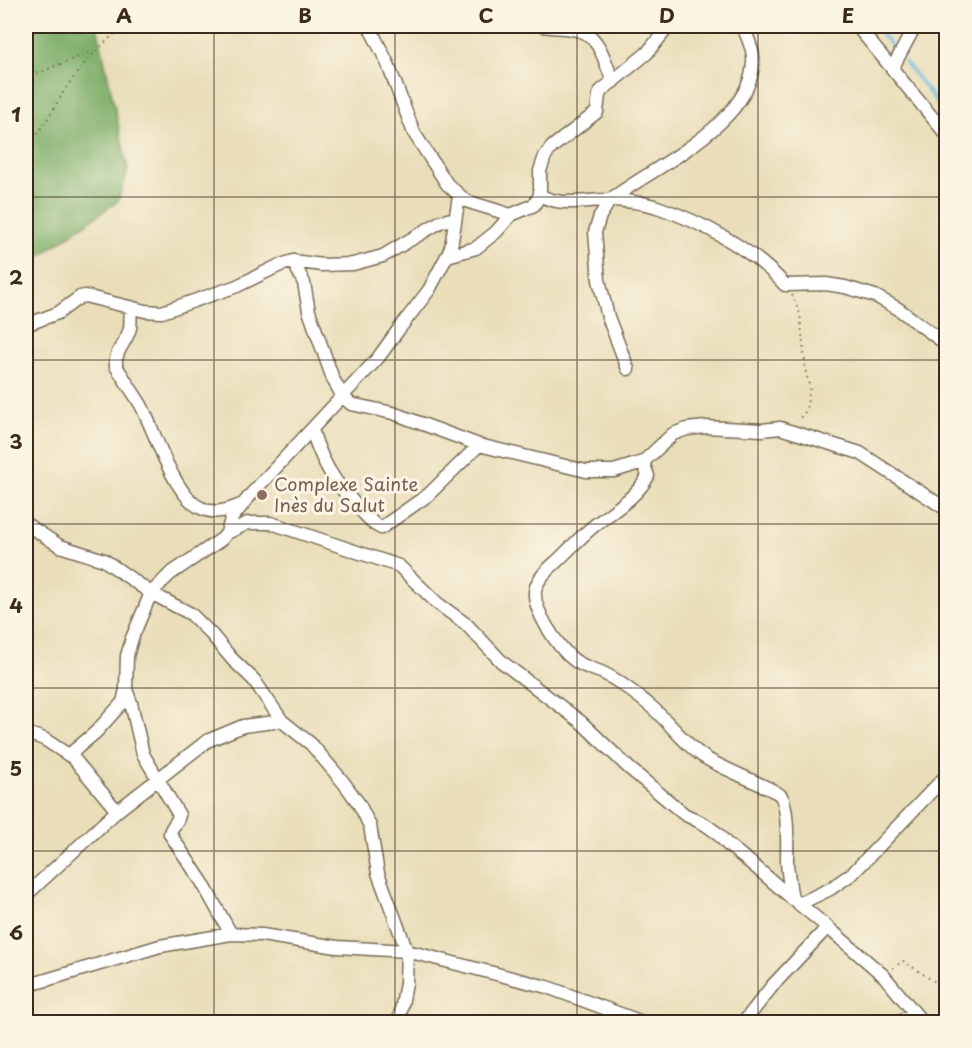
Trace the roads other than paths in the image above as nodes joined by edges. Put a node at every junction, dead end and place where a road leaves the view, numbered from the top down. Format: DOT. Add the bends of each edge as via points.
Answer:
graph roads {
  1 [pos="369,26"];
  2 [pos="544,26"];
  3 [pos="669,26"];
  4 [pos="743,26"];
  5 [pos="857,26"];
  6 [pos="915,26"];
  7 [pos="893,67"];
  8 [pos="613,82"];
  9 [pos="946,134"];
  10 [pos="540,195"];
  11 [pos="459,196"];
  12 [pos="610,200"];
  13 [pos="511,215"];
  14 [pos="455,218"];
  15 [pos="447,256"];
  16 [pos="293,261"];
  17 [pos="131,308"];
  18 [pos="26,325"];
  19 [pos="946,344"];
  20 [pos="628,369"];
  21 [pos="343,397"];
  22 [pos="312,430"];
  23 [pos="479,445"];
  24 [pos="643,462"];
  25 [pos="242,505"];
  26 [pos="946,509"];
  27 [pos="26,524"];
  28 [pos="227,533"];
  29 [pos="151,593"];
  30 [pos="126,689"];
  31 [pos="282,721"];
  32 [pos="26,734"];
  33 [pos="70,756"];
  34 [pos="946,776"];
  35 [pos="157,780"];
  36 [pos="117,811"];
  37 [pos="26,895"];
  38 [pos="796,902"];
  39 [pos="825,925"];
  40 [pos="231,934"];
  41 [pos="407,951"];
  42 [pos="26,986"];
  43 [pos="921,1020"];
  44 [pos="399,1023"];
  45 [pos="642,1023"];
  46 [pos="744,1023"];
  47 [pos="896,1023"];
  1 -- 11 [label="street" via="414,133 433,165"];
  2 -- 8 [label="street" via="580,30 589,35"];
  3 -- 8 [label="street" via="648,53"];
  4 -- 12 [label="street" via="753,55 751,78 742,98 709,132"];
  5 -- 7 [label="street"];
  6 -- 7 [label="street"];
  7 -- 9 [label="street"];
  8 -- 10 [label="street" via="599,95 597,112 544,156"];
  10 -- 12 [label="street" via="556,201"];
  10 -- 13 [label="street" via="534,205"];
  11 -- 13 [label="street"];
  11 -- 14 [label="street"];
  12 -- 19 [label="street" via="656,206 687,219 741,246 785,285 826,284 875,296"];
  12 -- 20 [label="street" via="595,232 599,280"];
  13 -- 15 [label="street" via="485,243"];
  14 -- 15 [label="street"];
  14 -- 16 [label="street" via="440,222 383,256 353,264"];
  15 -- 21 [label="street" via="429,290"];
  16 -- 17 [label="street" via="162,312"];
  16 -- 21 [label="street" via="304,283 317,338"];
  17 -- 18 [label="street" via="85,296 58,313"];
  17 -- 25 [label="street" via="130,327 115,359 116,366 140,404 175,481 198,508 224,512"];
  21 -- 22 [label="street"];
  21 -- 23 [label="street" via="351,404 393,413"];
  22 -- 23 [label="street" via="328,472 354,504 381,528 428,495"];
  22 -- 25 [label="street"];
  23 -- 24 [label="street" via="586,471 614,471"];
  24 -- 26 [label="street" via="673,434 687,429 780,428 860,453"];
  24 -- 38 [label="street" via="648,476 644,484 568,550 538,582 538,609 576,662 628,688 703,757 781,796 788,876"];
  25 -- 28 [label="street" via="231,519"];
  27 -- 29 [label="street" via="60,546 104,560"];
  28 -- 29 [label="street"];
  28 -- 38 [label="street" via="248,523 271,524 399,566 466,624 502,662 581,722 684,814 717,833"];
  29 -- 30 [label="street" via="127,656"];
  29 -- 31 [label="street" via="191,614 254,680"];
  30 -- 33 [label="street" via="115,713"];
  30 -- 35 [label="street" via="143,754"];
  31 -- 35 [label="street" via="243,726 207,741"];
  31 -- 41 [label="street" via="311,744 359,804 370,826 378,873"];
  32 -- 33 [label="street" via="44,739"];
  33 -- 36 [label="street"];
  34 -- 38 [label="street" via="853,873 830,889"];
  35 -- 36 [label="street"];
  35 -- 40 [label="street" via="179,815 171,834"];
  36 -- 37 [label="street"];
  38 -- 39 [label="street"];
  39 -- 43 [label="street" via="884,976"];
  39 -- 46 [label="street" via="818,939 773,985"];
  40 -- 41 [label="street"];
  40 -- 42 [label="street" via="160,946"];
  41 -- 44 [label="street"];
  41 -- 45 [label="street" via="547,987"];
  43 -- 47 [label="street" via="909,1017"];
}
